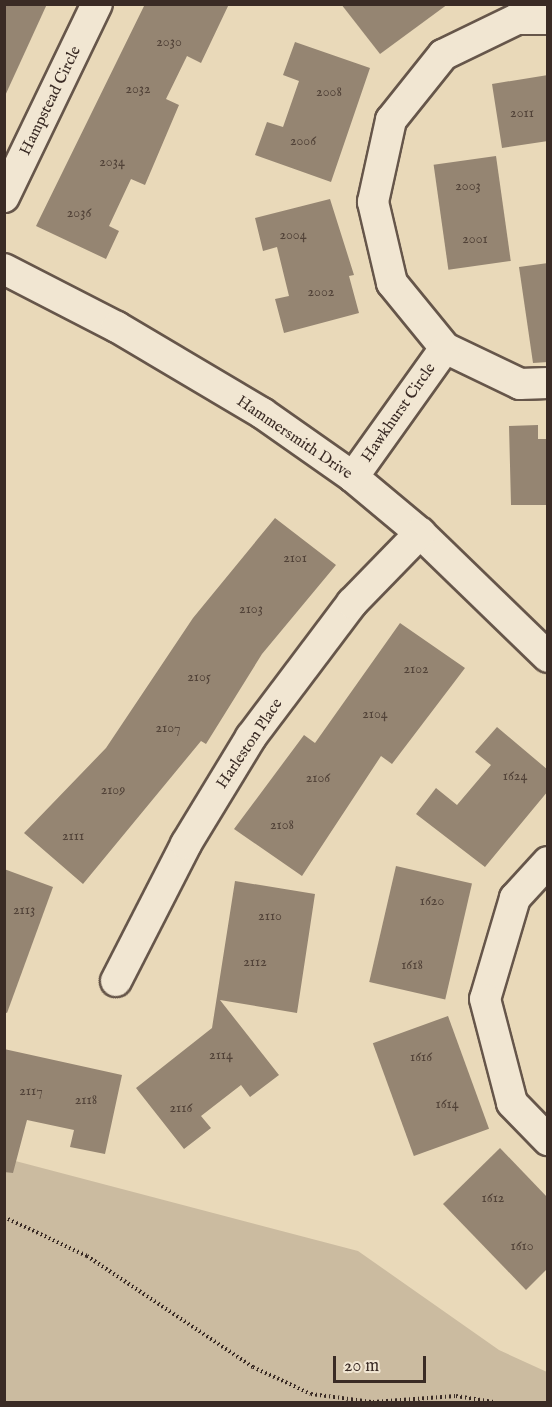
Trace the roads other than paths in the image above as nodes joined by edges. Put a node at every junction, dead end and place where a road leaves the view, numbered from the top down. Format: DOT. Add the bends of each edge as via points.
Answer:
graph roads {
  1 [pos="97,4"];
  2 [pos="548,18"];
  3 [pos="4,197"];
  4 [pos="4,269"];
  5 [pos="445,348"];
  6 [pos="548,383"];
  7 [pos="353,477"];
  8 [pos="420,533"];
  9 [pos="548,657"];
  10 [pos="548,862"];
  11 [pos="116,981"];
  12 [pos="548,1140"];
  1 -- 3 [label="street, Hampstead Circle"];
  2 -- 5 [label="street, Hawkhurst Circle" via="518,19 443,55 391,120 373,202 392,283"];
  4 -- 7 [label="street, Hammersmith Drive" via="117,327 262,413"];
  5 -- 6 [label="street, Hawkhurst Circle" via="520,384"];
  5 -- 7 [label="street, Hawkhurst Circle"];
  7 -- 8 [label="street, Hammersmith Drive"];
  8 -- 9 [label="street, Hammersmith Drive"];
  8 -- 11 [label="street, Harleston Place" via="352,603 252,737 186,844"];
  10 -- 12 [label="street" via="515,898 485,999 512,1103"];
}
